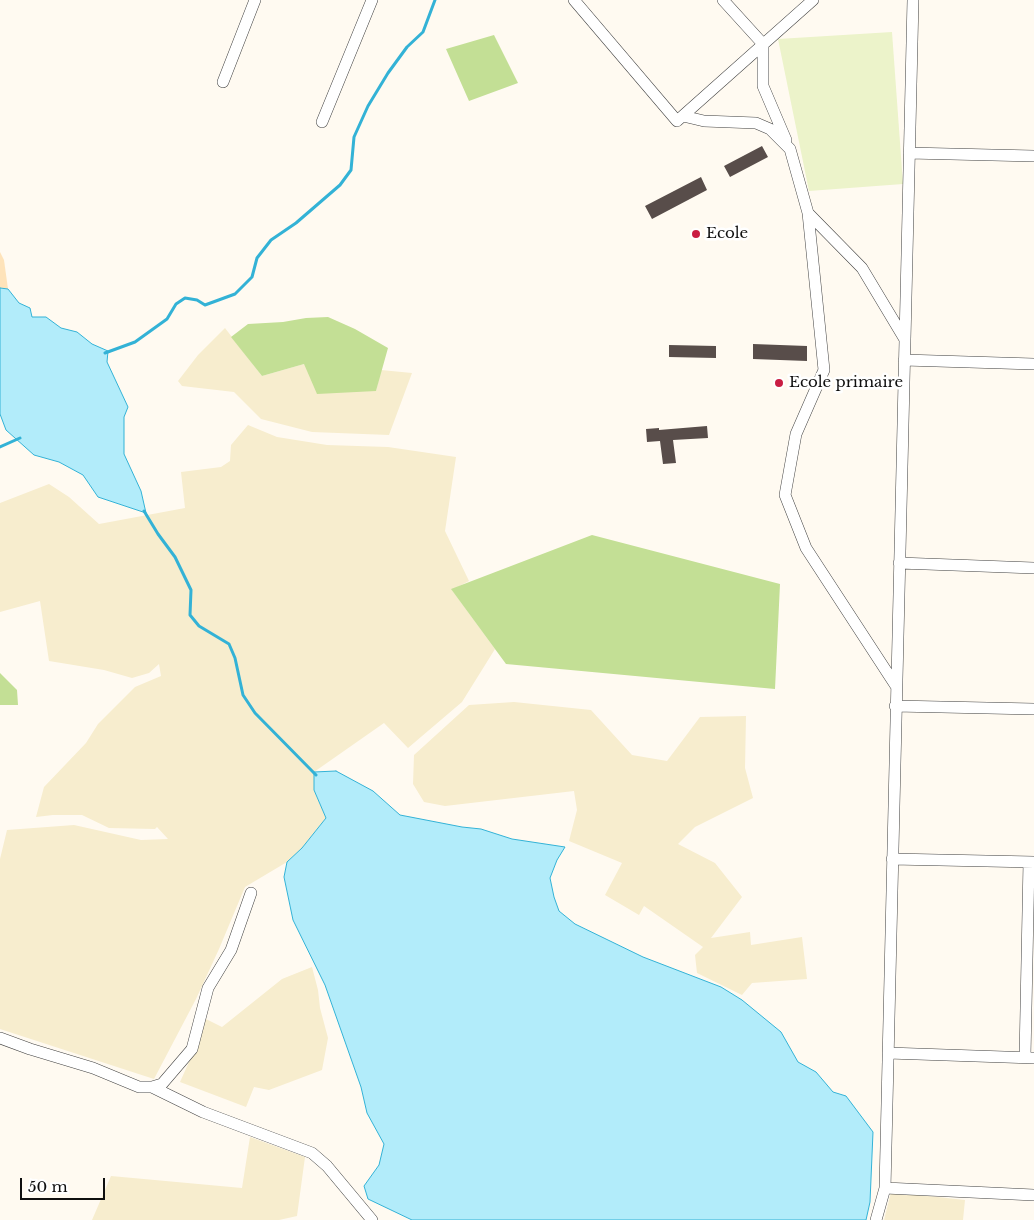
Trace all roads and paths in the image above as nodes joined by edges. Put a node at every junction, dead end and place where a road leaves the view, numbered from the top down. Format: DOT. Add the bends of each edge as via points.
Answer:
graph roads {
  1 [pos="255,0"];
  2 [pos="372,0"];
  3 [pos="574,0"];
  4 [pos="723,0"];
  5 [pos="813,0"];
  6 [pos="913,0"];
  7 [pos="763,44"];
  8 [pos="223,82"];
  9 [pos="683,116"];
  10 [pos="322,122"];
  11 [pos="790,149"];
  12 [pos="909,153"];
  13 [pos="1034,156"];
  14 [pos="808,213"];
  15 [pos="904,338"];
  16 [pos="904,360"];
  17 [pos="1034,364"];
  18 [pos="899,564"];
  19 [pos="1034,568"];
  20 [pos="896,686"];
  21 [pos="895,706"];
  22 [pos="1034,709"];
  23 [pos="892,859"];
  24 [pos="1032,862"];
  25 [pos="251,893"];
  26 [pos="0,1038"];
  27 [pos="888,1053"];
  28 [pos="1029,1058"];
  29 [pos="152,1087"];
  30 [pos="885,1188"];
  31 [pos="1034,1195"];
  32 [pos="372,1220"];
  33 [pos="876,1220"];
  1 -- 8 [label="street"];
  2 -- 10 [label="street"];
  3 -- 9 [label="street" via="677,121"];
  4 -- 7 [label="street"];
  5 -- 7 [label="street"];
  6 -- 12 [label="street"];
  7 -- 9 [label="street"];
  7 -- 11 [label="street" via="762,86"];
  9 -- 11 [label="street" via="704,121 756,123 770,129"];
  11 -- 14 [label="street"];
  12 -- 13 [label="street"];
  12 -- 15 [label="street"];
  14 -- 15 [label="street" via="862,268"];
  14 -- 20 [label="street" via="824,370 796,434 785,495 806,548"];
  15 -- 16 [label="street"];
  16 -- 17 [label="street"];
  16 -- 18 [label="street"];
  18 -- 19 [label="street"];
  18 -- 20 [label="street"];
  20 -- 21 [label="street"];
  21 -- 22 [label="street"];
  21 -- 23 [label="street"];
  23 -- 24 [label="street"];
  23 -- 27 [label="street"];
  24 -- 28 [label="street"];
  25 -- 29 [label="street" via="231,950 208,988 192,1049 162,1084"];
  26 -- 29 [label="street" via="93,1068 139,1087"];
  27 -- 28 [label="street"];
  27 -- 30 [label="street"];
  29 -- 32 [label="street" via="203,1112 312,1153 327,1166"];
  30 -- 31 [label="street"];
  30 -- 33 [label="street"];
}
